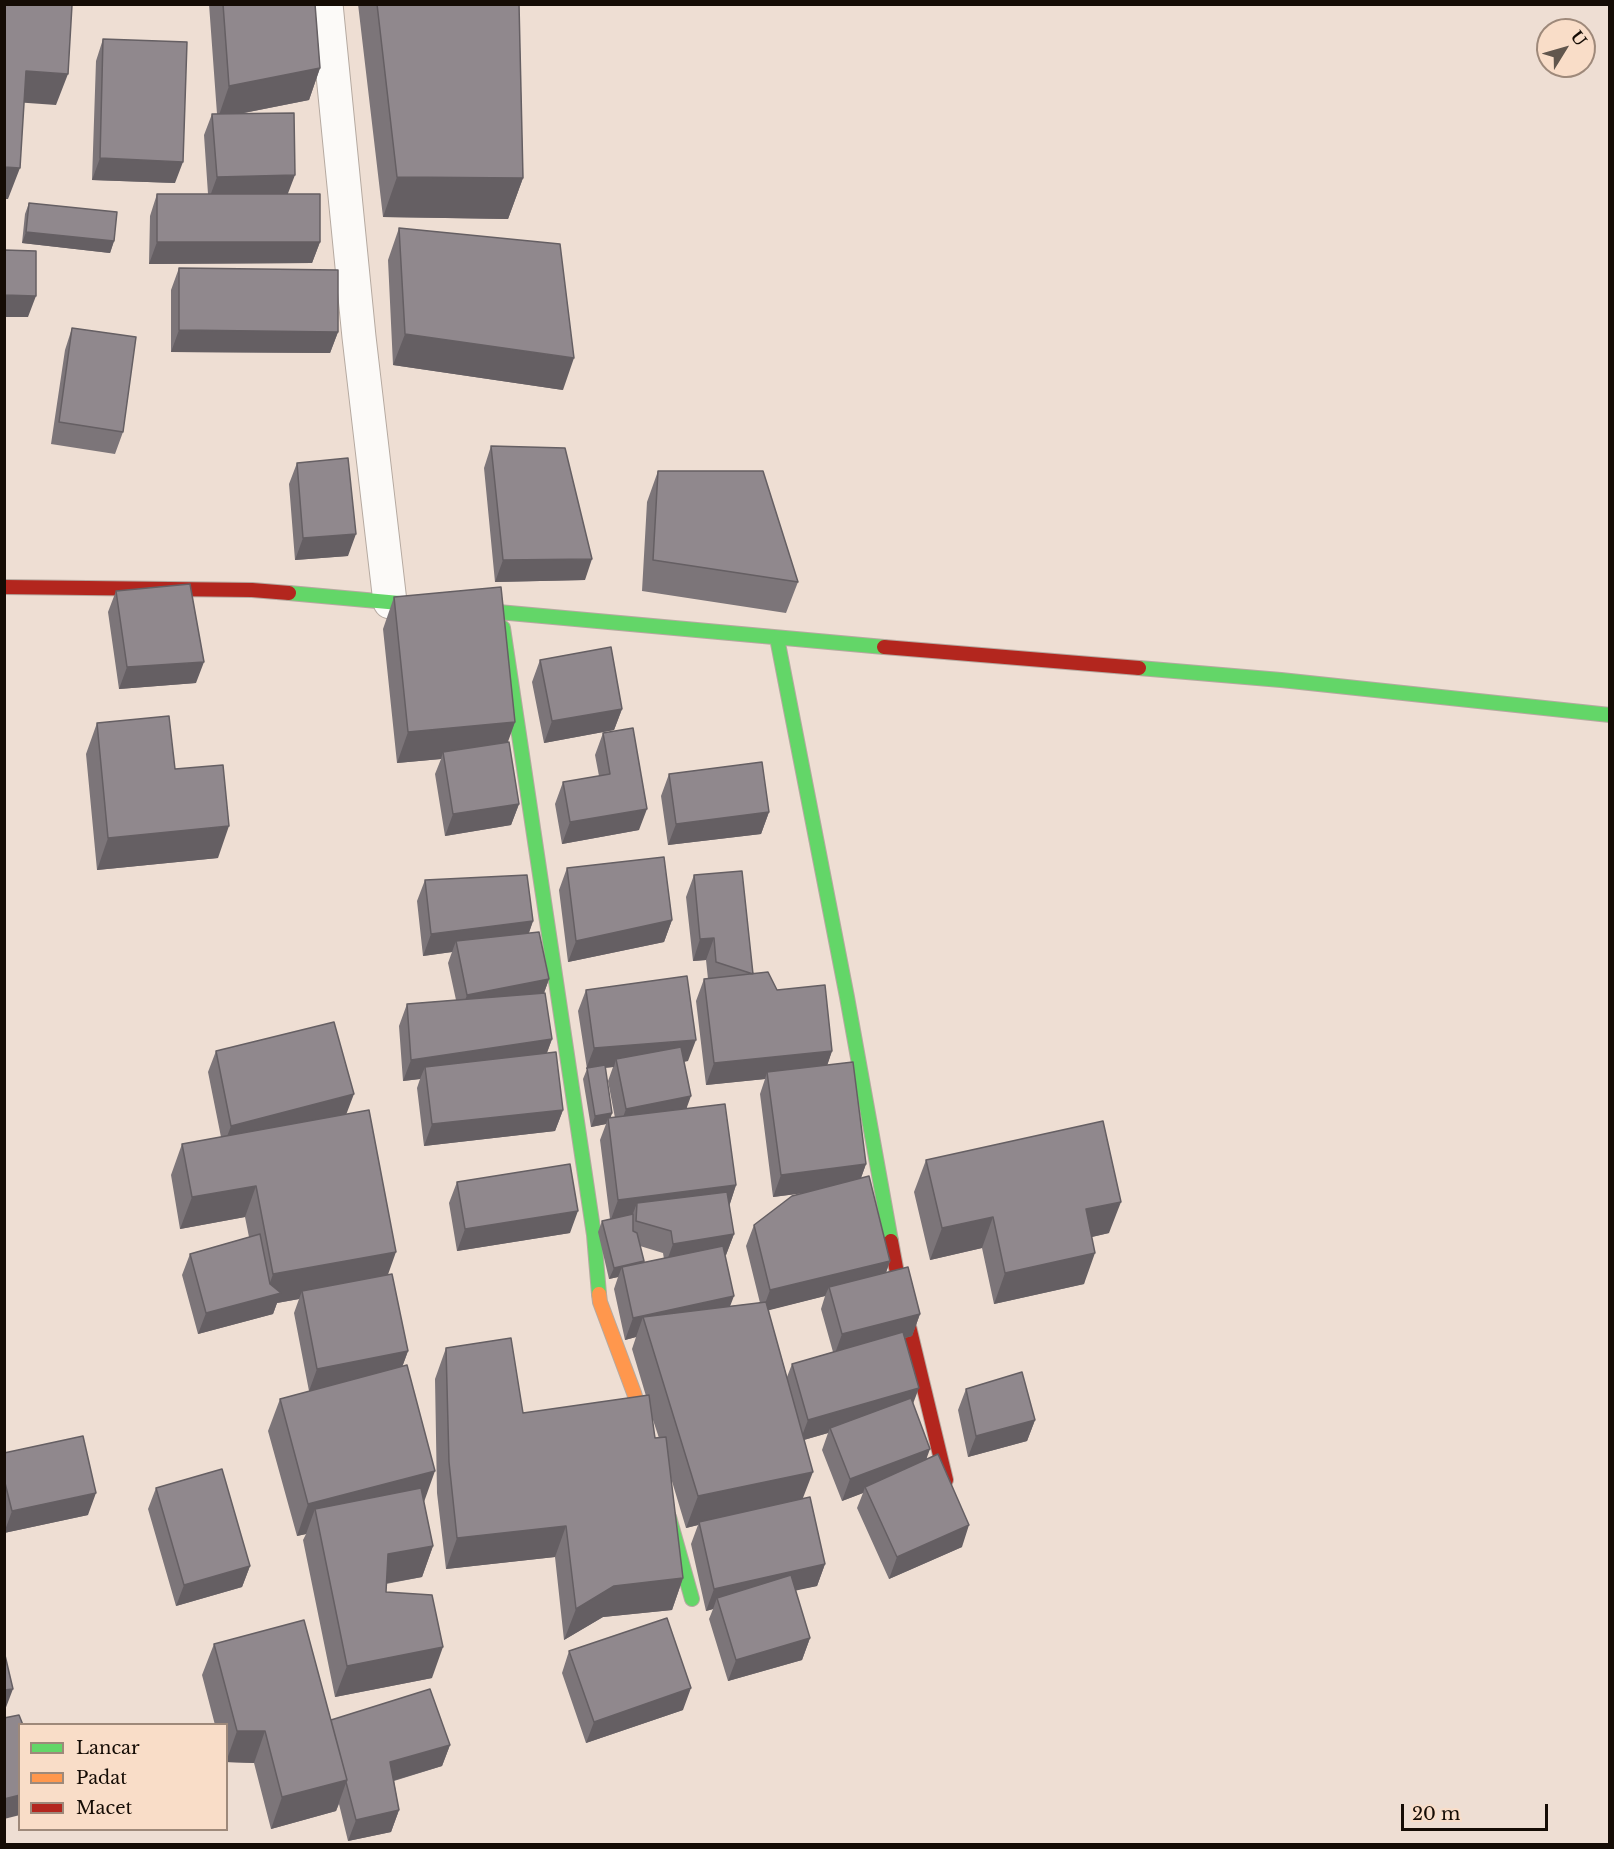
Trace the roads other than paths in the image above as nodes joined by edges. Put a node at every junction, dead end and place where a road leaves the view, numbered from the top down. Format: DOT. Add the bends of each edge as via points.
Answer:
graph roads {
  1 [pos="326,4"];
  2 [pos="4,587"];
  3 [pos="390,602"];
  4 [pos="501,612"];
  5 [pos="777,638"];
  6 [pos="1610,715"];
  7 [pos="650,1450"];
  8 [pos="946,1480"];
  9 [pos="666,1507"];
  10 [pos="692,1599"];
  1 -- 3 [label="street"];
  2 -- 3 [label="street" via="252,590"];
  3 -- 4 [label="street"];
  4 -- 5 [label="street"];
  4 -- 7 [label="street" via="594,1235 600,1302 634,1393"];
  5 -- 6 [label="street" via="1281,680"];
  5 -- 8 [label="street" via="900,1289"];
  9 -- 10 [label="street"];
}
